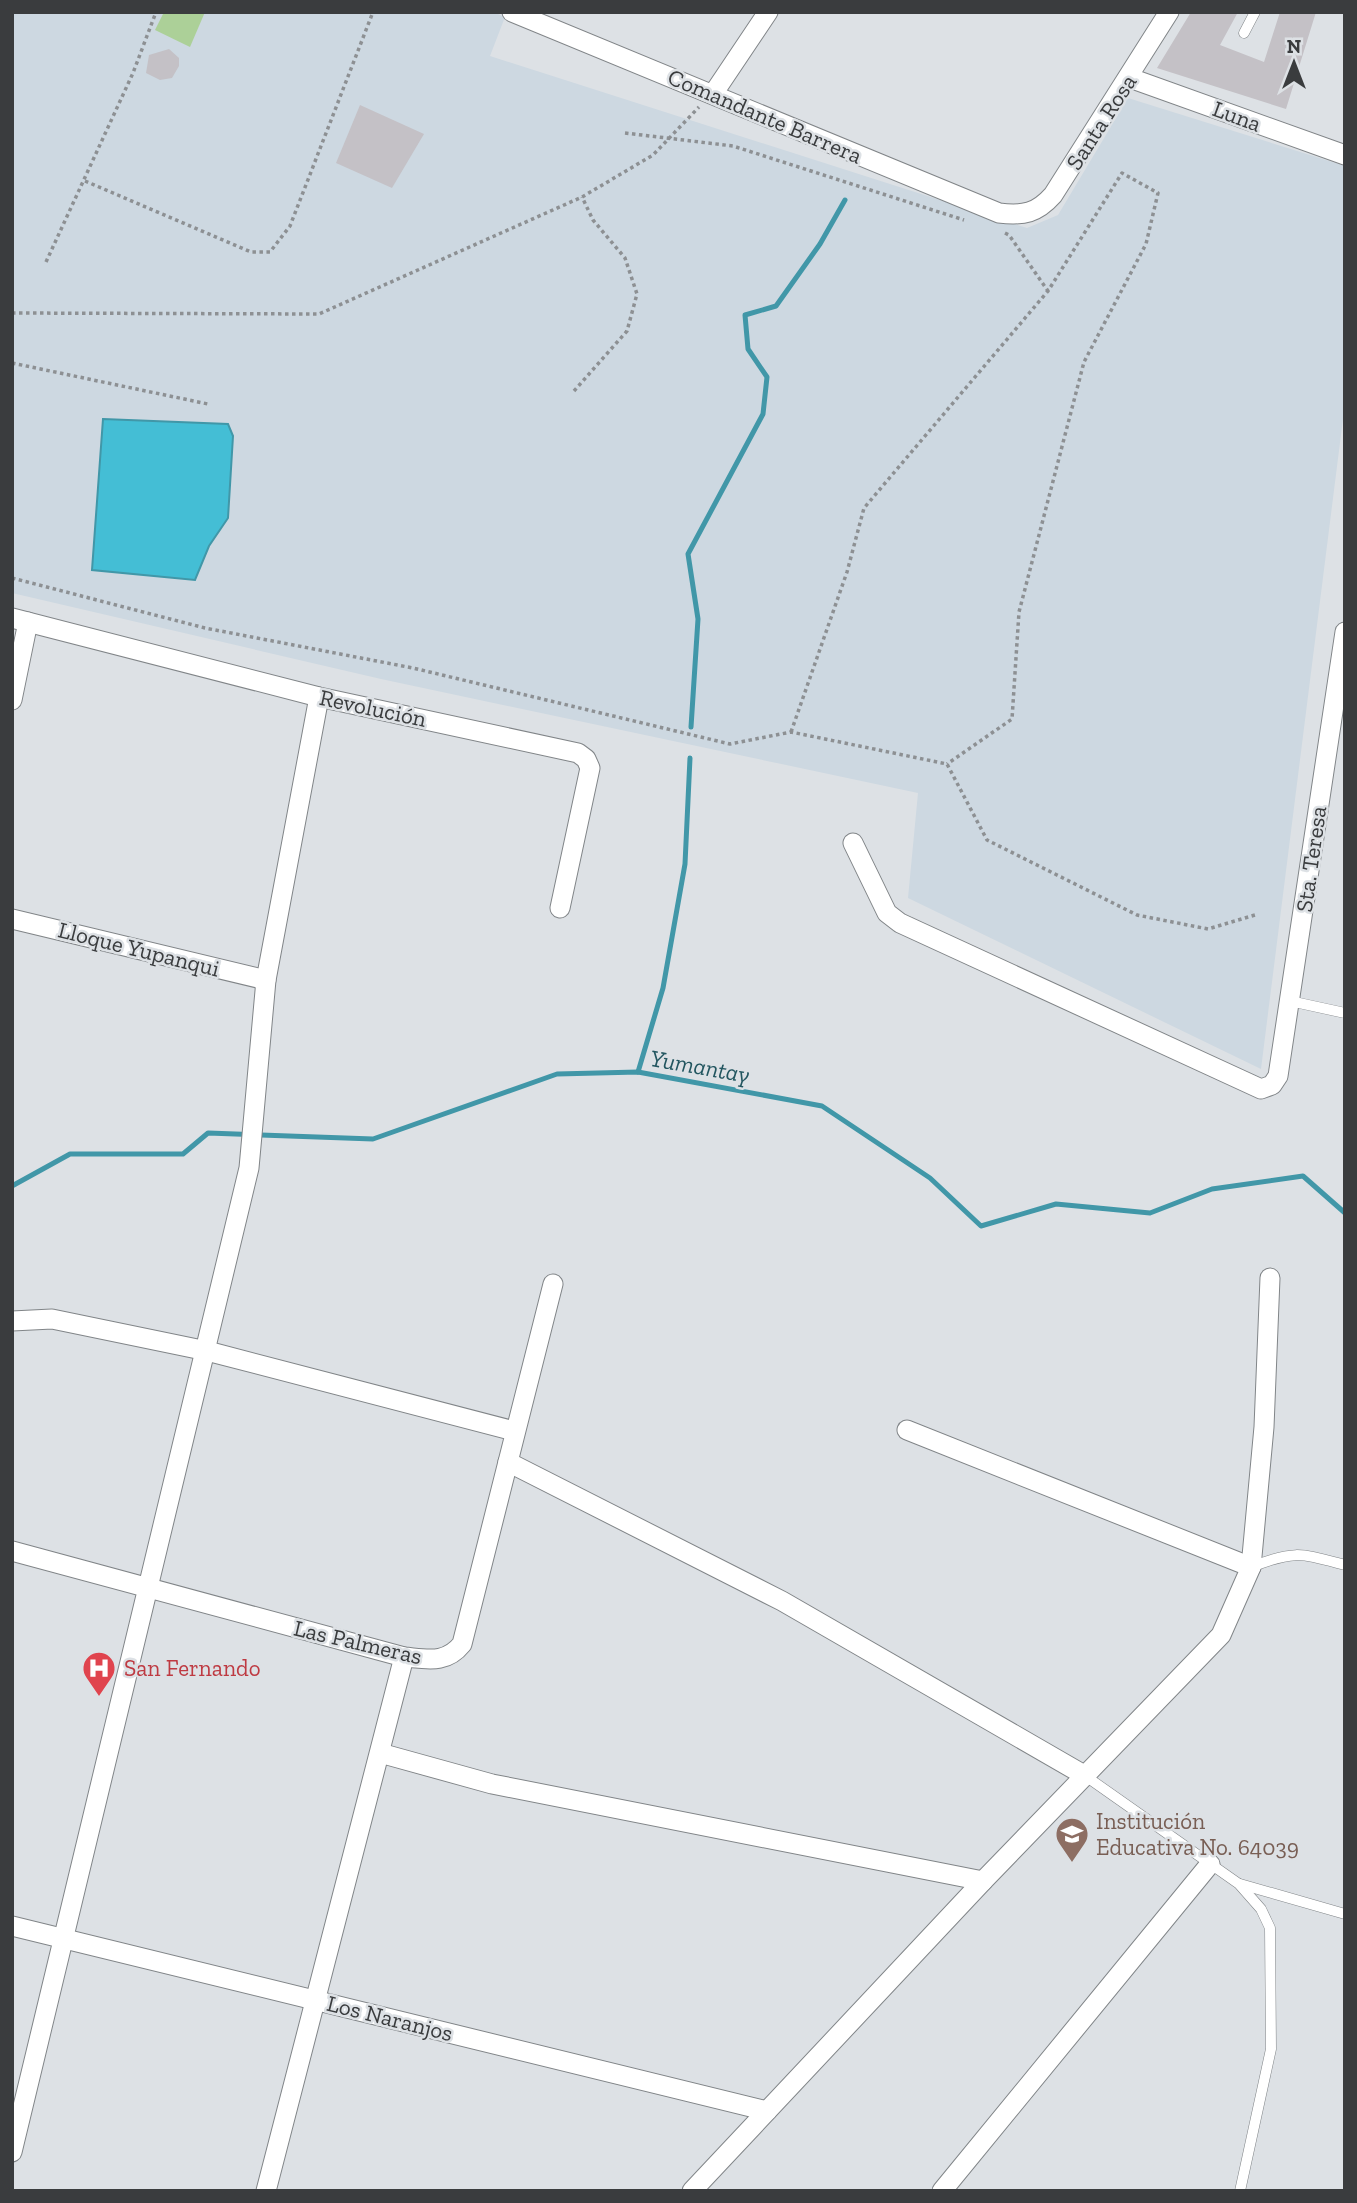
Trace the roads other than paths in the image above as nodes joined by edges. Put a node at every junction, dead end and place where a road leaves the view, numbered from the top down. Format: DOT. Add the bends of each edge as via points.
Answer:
graph roads {
  1 [pos="512,12"];
  2 [pos="768,12"];
  3 [pos="1170,12"];
  4 [pos="1255,12"];
  5 [pos="1244,33"];
  6 [pos="1130,78"];
  7 [pos="713,94"];
  8 [pos="1345,155"];
  9 [pos="1019,216"];
  10 [pos="20,620"];
  11 [pos="1345,632"];
  12 [pos="319,697"];
  13 [pos="12,700"];
  14 [pos="853,842"];
  15 [pos="560,908"];
  16 [pos="12,919"];
  17 [pos="266,980"];
  18 [pos="1290,1001"];
  19 [pos="1345,1013"];
  20 [pos="1270,1279"];
  21 [pos="553,1284"];
  22 [pos="12,1321"];
  23 [pos="207,1351"];
  24 [pos="907,1430"];
  25 [pos="514,1432"];
  26 [pos="508,1462"];
  27 [pos="12,1551"];
  28 [pos="1345,1565"];
  29 [pos="1251,1567"];
  30 [pos="149,1590"];
  31 [pos="404,1657"];
  32 [pos="380,1753"];
  33 [pos="1084,1775"];
  34 [pos="1210,1864"];
  35 [pos="983,1881"];
  36 [pos="1239,1884"];
  37 [pos="1345,1914"];
  38 [pos="12,1926"];
  39 [pos="64,1939"];
  40 [pos="314,2000"];
  41 [pos="767,2111"];
  42 [pos="12,2152"];
  43 [pos="266,2191"];
  44 [pos="692,2191"];
  45 [pos="942,2191"];
  46 [pos="1240,2191"];
  1 -- 7 [label="street, Comandante Barrera"];
  2 -- 7 [label="street"];
  3 -- 6 [label="street, Santa Rosa"];
  4 -- 5 [label="lane"];
  6 -- 8 [label="street, Luna"];
  6 -- 9 [label="street, Santa Rosa" via="1053,195 1040,210"];
  7 -- 9 [label="street, Comandante Barrera" via="999,213"];
  10 -- 12 [label="street, Revolución"];
  10 -- 13 [label="street"];
  11 -- 18 [label="street, Sta. Teresa"];
  12 -- 15 [label="street, Revolución" via="578,753 586,759 590,768"];
  12 -- 17 [label="street"];
  14 -- 18 [label="street, Sta. Teresa" via="887,913 900,923 1261,1089 1279,1076"];
  16 -- 17 [label="street, Lloque Yupanqui"];
  17 -- 23 [label="street" via="249,1168"];
  18 -- 19 [label="lane"];
  20 -- 29 [label="street" via="1264,1427"];
  21 -- 25 [label="street, Las Palmeras"];
  22 -- 23 [label="street" via="52,1319"];
  23 -- 25 [label="street"];
  23 -- 30 [label="street"];
  24 -- 29 [label="street"];
  25 -- 26 [label="street, Las Palmeras"];
  26 -- 31 [label="street, Las Palmeras" via="462,1644 442,1660"];
  26 -- 33 [label="street" via="782,1601"];
  27 -- 30 [label="street, Las Palmeras"];
  28 -- 29 [label="lane" via="1298,1553"];
  29 -- 33 [label="street" via="1221,1635"];
  30 -- 31 [label="street, Las Palmeras"];
  30 -- 39 [label="street"];
  31 -- 32 [label="street"];
  32 -- 35 [label="street" via="492,1784"];
  32 -- 40 [label="street"];
  33 -- 34 [label="lane"];
  33 -- 35 [label="street"];
  34 -- 36 [label="lane"];
  34 -- 45 [label="street"];
  35 -- 41 [label="street"];
  36 -- 37 [label="lane"];
  36 -- 46 [label="lane" via="1261,1909 1270,1928 1272,2049"];
  38 -- 39 [label="street, Los Naranjos"];
  39 -- 40 [label="street, Los Naranjos"];
  39 -- 42 [label="street"];
  40 -- 41 [label="street, Los Naranjos"];
  40 -- 43 [label="street"];
  41 -- 44 [label="street"];
}
